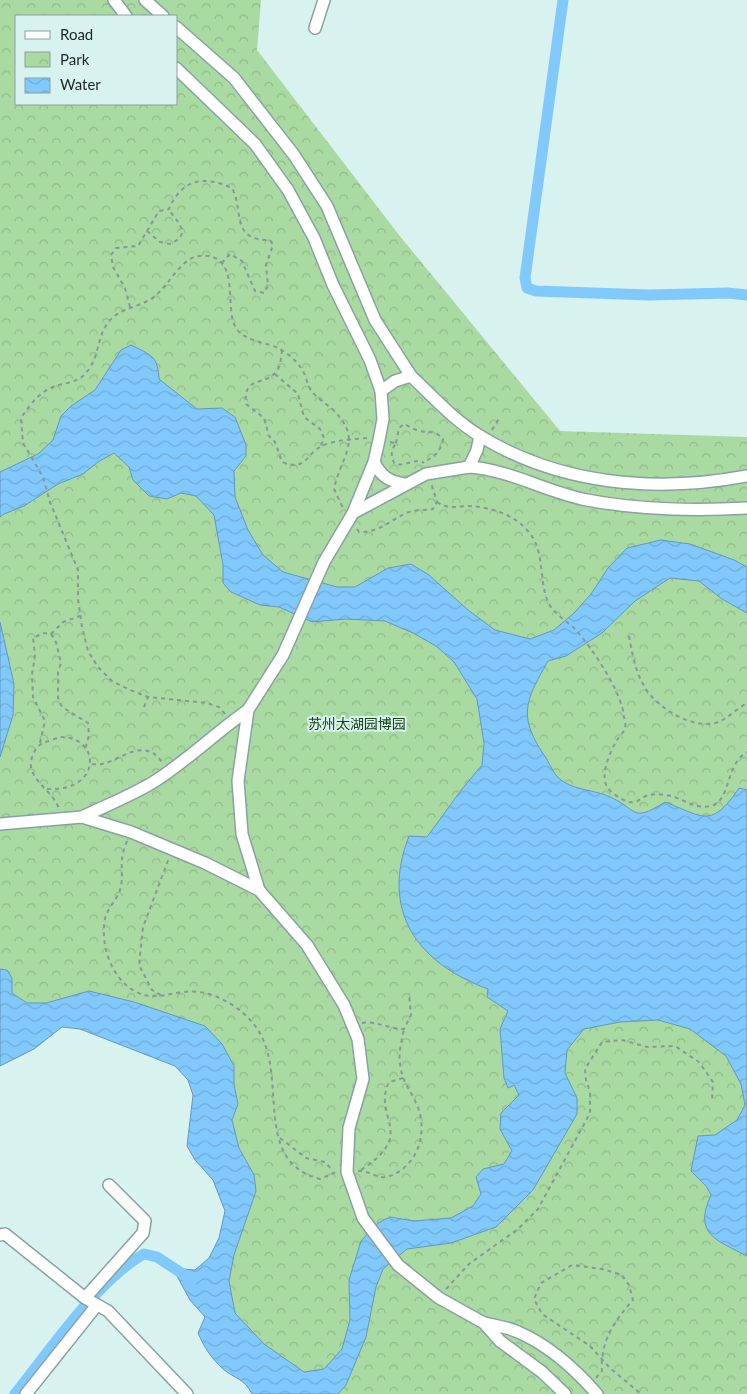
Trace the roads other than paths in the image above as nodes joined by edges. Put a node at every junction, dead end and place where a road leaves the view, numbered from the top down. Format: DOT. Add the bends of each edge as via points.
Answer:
graph roads {
  1 [pos="114,0"];
  2 [pos="145,0"];
  3 [pos="324,0"];
  4 [pos="125,15"];
  5 [pos="163,15"];
  6 [pos="315,28"];
  7 [pos="178,29"];
  8 [pos="178,70"];
  9 [pos="411,376"];
  10 [pos="381,391"];
  11 [pos="480,436"];
  12 [pos="374,462"];
  13 [pos="469,467"];
  14 [pos="747,476"];
  15 [pos="404,484"];
  16 [pos="747,508"];
  17 [pos="351,516"];
  18 [pos="248,710"];
  19 [pos="82,817"];
  20 [pos="0,824"];
  21 [pos="259,890"];
  22 [pos="109,1184"];
  23 [pos="0,1235"];
  24 [pos="85,1298"];
  25 [pos="97,1305"];
  26 [pos="484,1323"];
  27 [pos="593,1390"];
  28 [pos="26,1394"];
  29 [pos="187,1394"];
  30 [pos="565,1394"];
  1 -- 4 [label="street"];
  2 -- 5 [label="street"];
  3 -- 6 [label="street"];
  7 -- 9 [label="street" via="234,78 294,155 327,206 375,320"];
  8 -- 10 [label="street" via="255,144 288,190 314,238"];
  9 -- 10 [label="street" via="395,381"];
  9 -- 11 [label="street"];
  10 -- 12 [label="street" via="383,419"];
  11 -- 13 [label="street"];
  11 -- 14 [label="street" via="523,458 606,482 656,486 712,483"];
  12 -- 15 [label="street" via="390,481"];
  12 -- 17 [label="street"];
  13 -- 15 [label="street" via="426,474"];
  13 -- 16 [label="street" via="489,468 518,476 585,500 664,510"];
  15 -- 17 [label="street"];
  17 -- 18 [label="street" via="324,562 283,655"];
  18 -- 19 [label="street" via="151,784"];
  18 -- 21 [label="street" via="238,781 242,834"];
  19 -- 20 [label="street"];
  19 -- 21 [label="street" via="172,849"];
  21 -- 26 [label="street" via="307,945 344,1005 358,1039 363,1079 349,1128 347,1172 363,1218 398,1265 439,1298"];
  22 -- 24 [label="street" via="145,1221 143,1233"];
  23 -- 24 [label="street" via="5,1234"];
  24 -- 25 [label="street"];
  25 -- 28 [label="street"];
  25 -- 29 [label="street" via="108,1311"];
  26 -- 27 [label="street" via="518,1331 570,1366"];
  26 -- 30 [label="street" via="500,1341 542,1372"];
}
